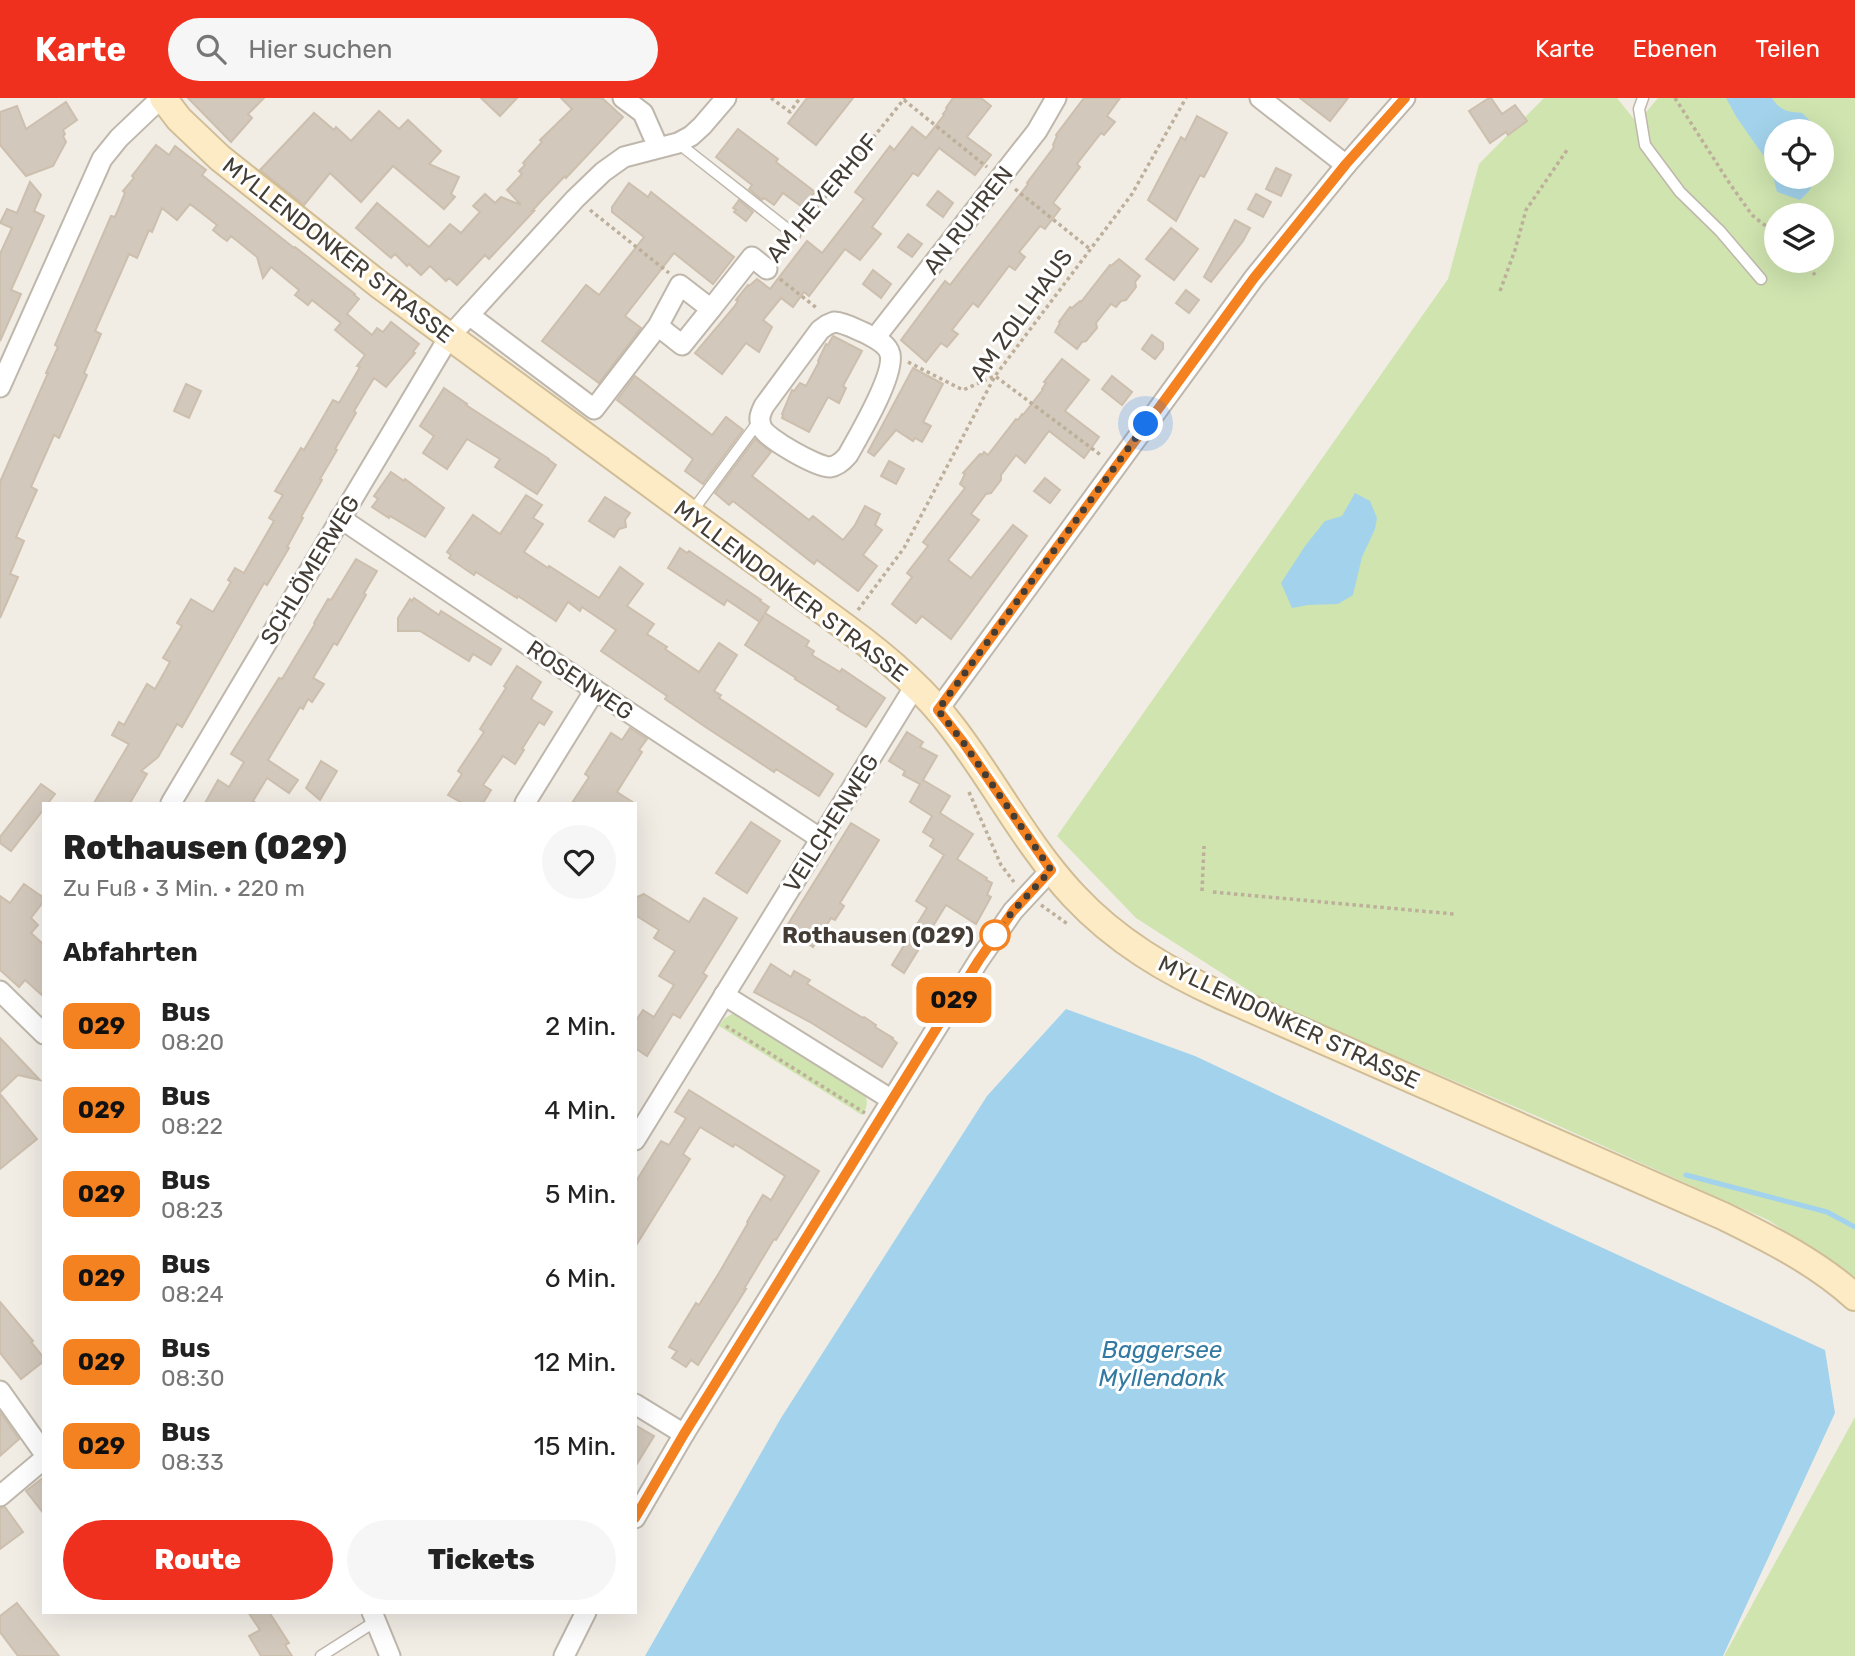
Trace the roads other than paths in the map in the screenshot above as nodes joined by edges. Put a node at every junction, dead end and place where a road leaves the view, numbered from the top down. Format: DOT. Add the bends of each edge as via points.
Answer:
graph roads {
  1 [pos="162,98"];
  2 [pos="622,98"];
  3 [pos="726,98"];
  4 [pos="1056,98"];
  5 [pos="1260,98"];
  6 [pos="1405,98"];
  7 [pos="1643,98"];
  8 [pos="678,143"];
  9 [pos="658,147"];
  10 [pos="1346,164"];
  11 [pos="795,235"];
  12 [pos="767,269"];
  13 [pos="1761,279"];
  14 [pos="711,309"];
  15 [pos="469,315"];
  16 [pos="658,326"];
  17 [pos="449,337"];
  18 [pos="875,338"];
  19 [pos="0,387"];
  20 [pos="760,421"];
  21 [pos="690,513"];
  22 [pos="340,518"];
  23 [pos="915,686"];
  24 [pos="595,690"];
  25 [pos="938,710"];
  26 [pos="172,802"];
  27 [pos="526,802"];
  28 [pos="821,839"];
  29 [pos="1051,870"];
  30 [pos="0,991"];
  31 [pos="724,995"];
  32 [pos="42,1032"];
  33 [pos="892,1100"];
  34 [pos="637,1137"];
  35 [pos="1855,1297"];
  36 [pos="0,1391"];
  37 [pos="637,1405"];
  38 [pos="684,1434"];
  39 [pos="42,1450"];
  40 [pos="42,1462"];
  41 [pos="0,1496"];
  42 [pos="637,1515"];
  43 [pos="585,1614"];
  44 [pos="374,1616"];
  45 [pos="321,1656"];
  46 [pos="390,1656"];
  47 [pos="564,1656"];
  1 -- 17 [label="street, MYLLENDONKER STRASSE" via="220,158"];
  1 -- 19 [label="street" via="102,159"];
  2 -- 9 [label="street" via="643,113"];
  3 -- 8 [label="street" via="697,131"];
  4 -- 18 [label="street, AN RUHREN" via="1037,131"];
  5 -- 10 [label="street"];
  6 -- 10 [label="street"];
  7 -- 13 [label="lane" via="1639,109 1646,145 1680,192"];
  8 -- 9 [label="street, SCHLÖMERWEG"];
  8 -- 11 [label="lane"];
  9 -- 15 [label="street, SCHLÖMERWEG" via="613,163"];
  10 -- 25 [label="street" via="1254,278"];
  12 -- 14 [label="street, AM HEYERHOF" via="752,257"];
  14 -- 16 [label="street, AM HEYERHOF" via="682,345"];
  14 -- 16 [label="street" via="680,285"];
  15 -- 16 [label="street" via="594,409"];
  15 -- 17 [label="street, SCHLÖMERWEG"];
  17 -- 21 [label="street, MYLLENDONKER STRASSE"];
  17 -- 22 [label="street, SCHLÖMERWEG"];
  18 -- 20 [label="street" via="834,322 820,330 764,406"];
  18 -- 20 [label="street" via="890,352 889,370 841,463 826,467 815,462 772,438"];
  20 -- 21 [label="lane"];
  21 -- 23 [label="street, MYLLENDONKER STRASSE" via="845,627"];
  22 -- 24 [label="street, ROSENWEG"];
  22 -- 26 [label="street, SCHLÖMERWEG"];
  23 -- 25 [label="street, MYLLENDONKER STRASSE"];
  23 -- 28 [label="street, VEILCHENWEG"];
  24 -- 27 [label="street"];
  24 -- 28 [label="street, ROSENWEG"];
  25 -- 29 [label="street, MYLLENDONKER STRASSE"];
  28 -- 31 [label="street, VEILCHENWEG"];
  29 -- 33 [label="street" via="1000,928"];
  29 -- 35 [label="street, MYLLENDONKER STRASSE" via="1113,932 1188,980 1723,1216 1794,1252"];
  30 -- 32 [label="street"];
  31 -- 33 [label="street"];
  31 -- 34 [label="street, VEILCHENWEG"];
  33 -- 38 [label="street"];
  36 -- 39 [label="street"];
  37 -- 38 [label="street"];
  38 -- 42 [label="street"];
  40 -- 41 [label="street"];
  43 -- 47 [label="street"];
  44 -- 45 [label="lane"];
  44 -- 46 [label="street"];
}
